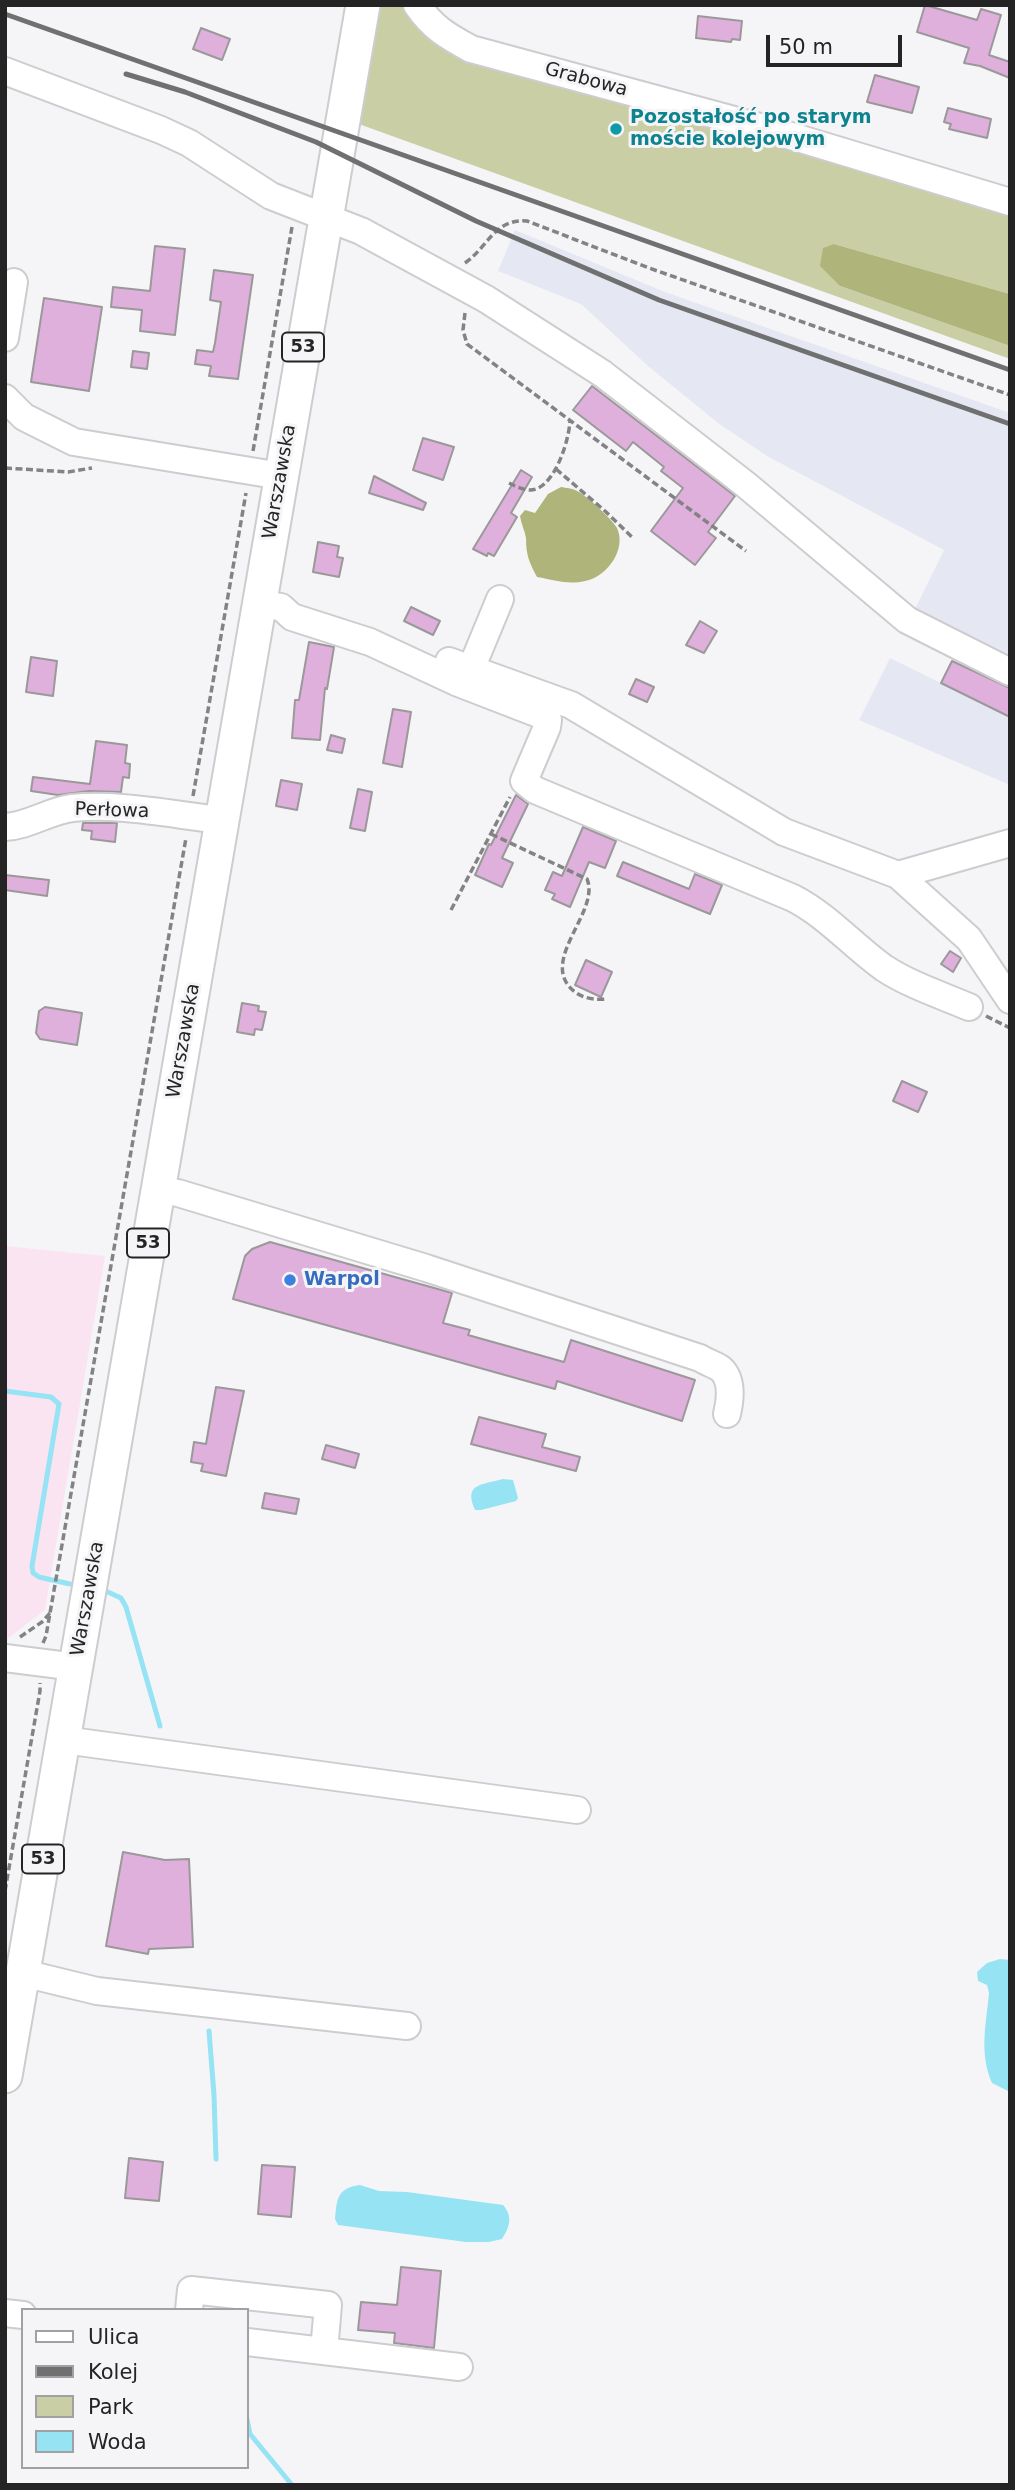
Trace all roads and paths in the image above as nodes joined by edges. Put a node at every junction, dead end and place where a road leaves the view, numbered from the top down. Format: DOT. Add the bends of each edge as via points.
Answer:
graph roads {
  1 [pos="417,5"];
  2 [pos="361,6"];
  3 [pos="5,71"];
  4 [pos="1010,202"];
  5 [pos="310,217"];
  6 [pos="438,273"];
  7 [pos="14,282"];
  8 [pos="465,288"];
  9 [pos="5,338"];
  10 [pos="1010,395"];
  11 [pos="5,398"];
  12 [pos="570,422"];
  13 [pos="556,469"];
  14 [pos="266,473"];
  15 [pos="509,483"];
  16 [pos="634,539"];
  17 [pos="746,551"];
  18 [pos="500,599"];
  19 [pos="270,605"];
  20 [pos="471,669"];
  21 [pos="1010,672"];
  22 [pos="524,781"];
  23 [pos="206,818"];
  24 [pos="5,827"];
  25 [pos="491,834"];
  26 [pos="1010,843"];
  27 [pos="898,875"];
  28 [pos="451,910"];
  29 [pos="607,999"];
  30 [pos="1010,1000"];
  31 [pos="968,1007"];
  32 [pos="158,1190"];
  33 [pos="727,1414"];
  34 [pos="51,1612"];
  35 [pos="39,1646"];
  36 [pos="8,1650"];
  37 [pos="76,1667"];
  38 [pos="37,1678"];
  39 [pos="64,1740"];
  40 [pos="577,1810"];
  41 [pos="5,1891"];
  42 [pos="23,1973"];
  43 [pos="407,2026"];
  44 [pos="5,2076"];
  45 [pos="189,2308"];
  46 [pos="248,2342"];
  47 [pos="324,2351"];
  48 [pos="459,2367"];
  1 -- 4 [label="street, Grabowa" via="429,23 471,49 771,130"];
  2 -- 5 [label="main road, Warszawska / 53"];
  3 -- 5 [label="street" via="189,143"];
  5 -- 6 [label="street" via="361,231"];
  5 -- 14 [label="main road, Warszawska / 53"];
  5 -- 14 [label="path"];
  6 -- 8 [label="street"];
  6 -- 10 [label="path" via="461,267 501,226 527,221"];
  7 -- 9 [label="street"];
  8 -- 12 [label="path" via="467,344"];
  8 -- 21 [label="street" via="603,374 745,484 907,620"];
  11 -- 14 [label="street" via="24,417 74,442"];
  12 -- 13 [label="path"];
  12 -- 17 [label="path"];
  13 -- 15 [label="path" via="532,491"];
  13 -- 16 [label="path"];
  14 -- 19 [label="main road, Warszawska / 53"];
  14 -- 23 [label="path"];
  18 -- 20 [label="street"];
  19 -- 20 [label="street" via="294,602 369,624 419,650"];
  19 -- 22 [label="street" via="544,716 547,727"];
  19 -- 23 [label="main road, Warszawska / 53"];
  20 -- 27 [label="street" via="571,705 784,832"];
  22 -- 25 [label="path"];
  22 -- 31 [label="street" via="548,797 793,898 883,967"];
  23 -- 24 [label="street, Perłowa" via="72,808 18,827"];
  23 -- 32 [label="main road, Warszawska / 53"];
  23 -- 34 [label="path"];
  25 -- 28 [label="path"];
  25 -- 29 [label="path" via="587,880 590,891 564,954 564,975 581,995"];
  26 -- 27 [label="street"];
  27 -- 30 [label="street" via="969,939"];
  32 -- 33 [label="street" via="426,1268 700,1358 722,1370 730,1387"];
  32 -- 37 [label="main road, Warszawska / 53"];
  34 -- 35 [label="path"];
  34 -- 36 [label="path"];
  36 -- 37 [label="street"];
  37 -- 39 [label="main road, Warszawska / 53"];
  38 -- 41 [label="path" via="40,1691"];
  39 -- 40 [label="street"];
  39 -- 42 [label="main road, Warszawska / 53"];
  42 -- 43 [label="street" via="97,1991"];
  42 -- 44 [label="main road, Warszawska / 53"];
  45 -- 47 [label="street" via="191,2290 328,2305"];
  46 -- 47 [label="street"];
  47 -- 48 [label="street"];
}
